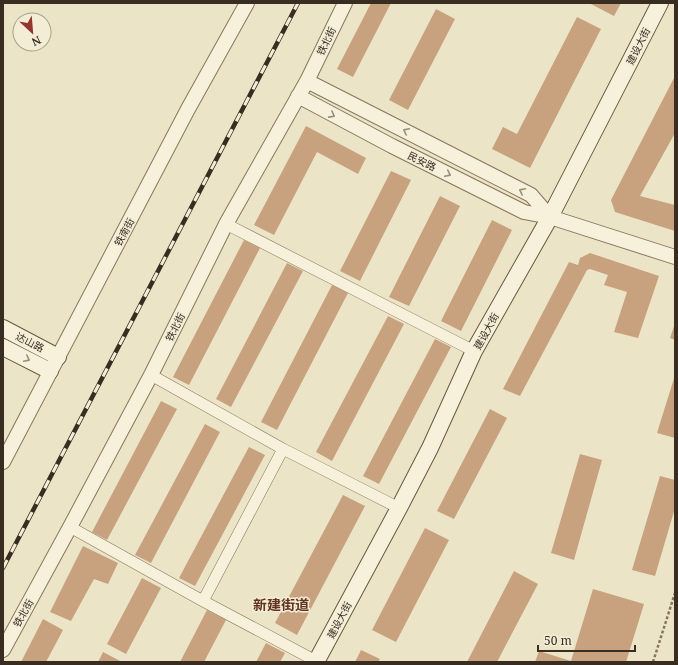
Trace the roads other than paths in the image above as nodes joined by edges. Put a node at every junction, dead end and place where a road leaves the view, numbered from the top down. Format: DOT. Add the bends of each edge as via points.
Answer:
graph roads {
  1 [pos="248,3"];
  2 [pos="345,3"];
  3 [pos="660,3"];
  4 [pos="307,81"];
  5 [pos="298,96"];
  6 [pos="550,217"];
  7 [pos="226,224"];
  8 [pos="675,257"];
  9 [pos="3,328"];
  10 [pos="3,347"];
  11 [pos="474,351"];
  12 [pos="58,356"];
  13 [pos="50,371"];
  14 [pos="151,375"];
  15 [pos="283,449"];
  16 [pos="3,462"];
  17 [pos="399,508"];
  18 [pos="70,527"];
  19 [pos="203,601"];
  20 [pos="3,650"];
  21 [pos="316,662"];
  1 -- 12 [label="street, 铁南街" via="188,109"];
  2 -- 4 [label="street, 铁北街"];
  3 -- 6 [label="main road, 建设大街"];
  4 -- 5 [label="street, 铁北街"];
  6 -- 4 [label="street, 民安路, one-way" via="531,195"];
  5 -- 6 [label="street, 民安路, one-way" via="524,212"];
  5 -- 7 [label="street, 铁北街"];
  6 -- 8 [label="street, 民安路"];
  6 -- 11 [label="main road, 建设大街"];
  7 -- 11 [label="street"];
  7 -- 14 [label="street, 铁北街"];
  9 -- 12 [label="main road, 达山路"];
  10 -- 13 [label="main road, 达山路, one-way"];
  11 -- 17 [label="main road, 建设大街" via="430,448"];
  12 -- 13 [label="street, 铁南街"];
  13 -- 16 [label="street, 铁南街"];
  14 -- 15 [label="street"];
  14 -- 18 [label="street, 铁北街"];
  15 -- 17 [label="street"];
  15 -- 19 [label="street"];
  17 -- 21 [label="main road, 建设大街"];
  18 -- 19 [label="street"];
  18 -- 20 [label="street, 铁北街"];
  19 -- 21 [label="street"];
}
